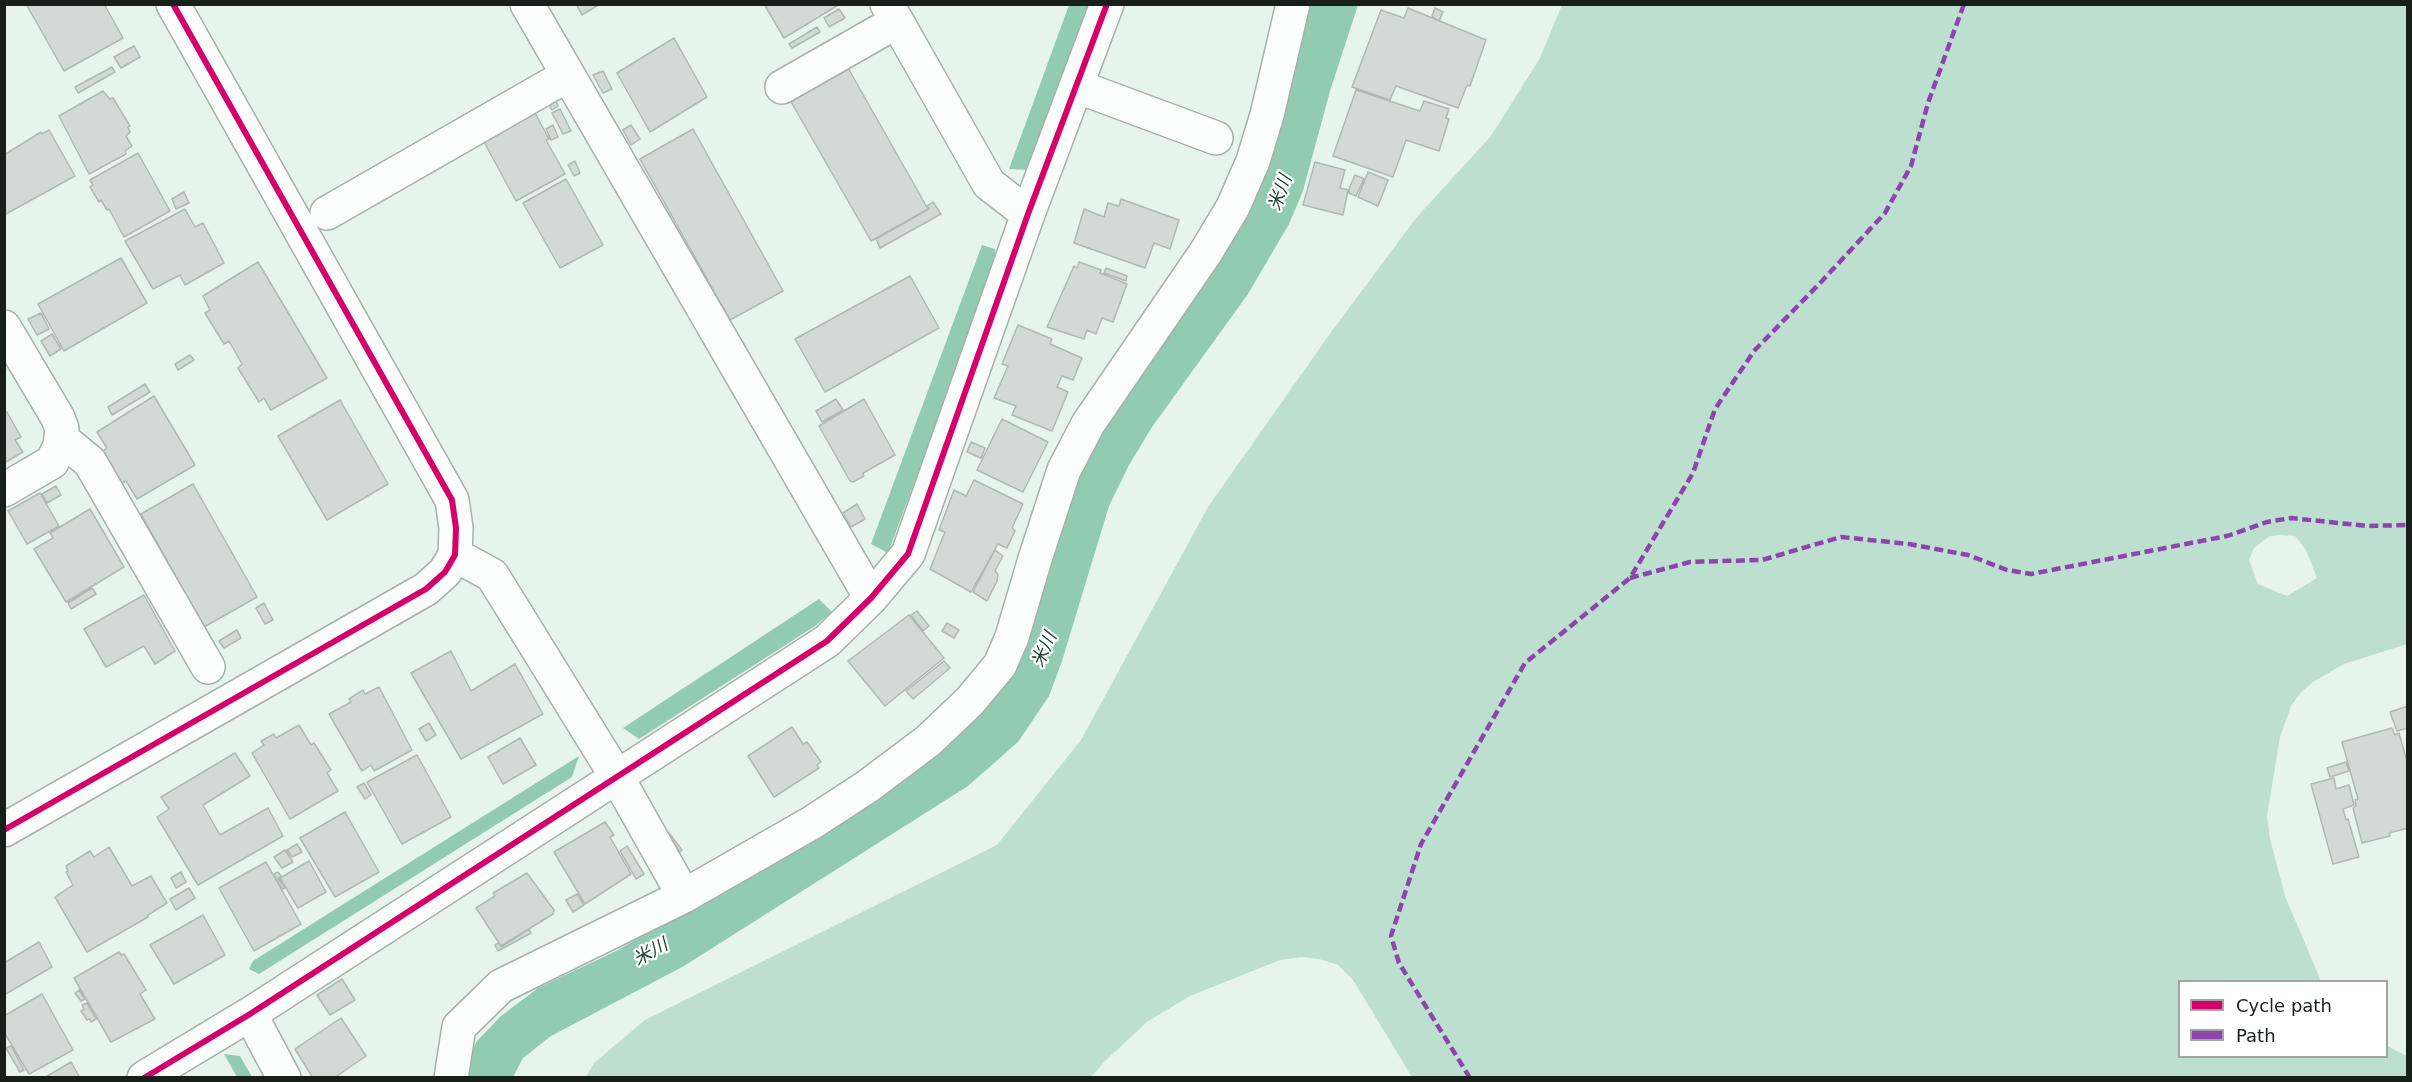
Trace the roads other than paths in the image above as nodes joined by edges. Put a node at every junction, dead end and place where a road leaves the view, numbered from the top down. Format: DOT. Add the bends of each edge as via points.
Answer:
graph roads {
  1 [pos="173,4"];
  2 [pos="527,4"];
  3 [pos="1107,4"];
  4 [pos="1293,4"];
  5 [pos="892,13"];
  6 [pos="568,75"];
  7 [pos="1076,86"];
  8 [pos="782,87"];
  9 [pos="1216,138"];
  10 [pos="327,213"];
  11 [pos="1028,214"];
  12 [pos="4,327"];
  13 [pos="62,439"];
  14 [pos="4,490"];
  15 [pos="455,555"];
  16 [pos="871,598"];
  17 [pos="208,667"];
  18 [pos="617,777"];
  19 [pos="4,830"];
  20 [pos="684,896"];
  21 [pos="250,1014"];
  22 [pos="144,1077"];
  23 [pos="284,1077"];
  24 [pos="451,1077"];
  1 -- 15 [label="street" via="452,500"];
  2 -- 6 [label="street"];
  3 -- 7 [label="street"];
  4 -- 20 [label="street" via="1267,116 1233,207 1088,424 1064,470 1000,665 928,741 868,786"];
  5 -- 8 [label="street"];
  5 -- 11 [label="street" via="989,184"];
  6 -- 10 [label="street"];
  6 -- 16 [label="street"];
  7 -- 9 [label="street"];
  7 -- 11 [label="street"];
  11 -- 16 [label="street" via="908,554"];
  12 -- 13 [label="street" via="58,418"];
  13 -- 14 [label="street" via="52,462"];
  13 -- 17 [label="street" via="90,462"];
  15 -- 18 [label="street" via="492,575"];
  15 -- 19 [label="street" via="445,572 426,588"];
  16 -- 18 [label="street" via="827,641"];
  18 -- 20 [label="street"];
  18 -- 21 [label="street"];
  20 -- 24 [label="street" via="501,986 459,1027"];
  21 -- 22 [label="street"];
  21 -- 23 [label="street"];
}
